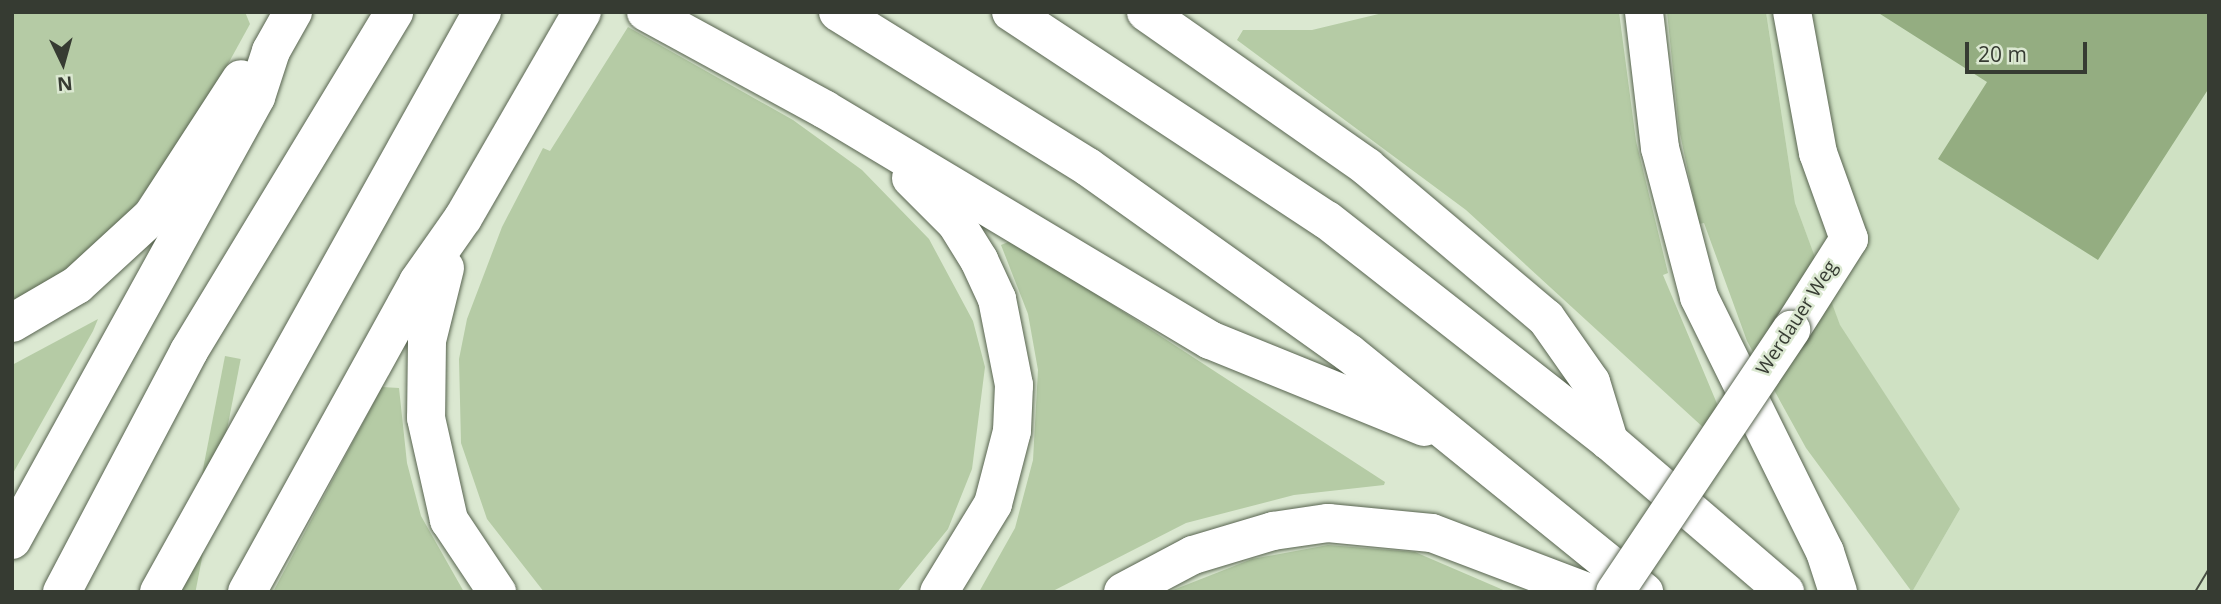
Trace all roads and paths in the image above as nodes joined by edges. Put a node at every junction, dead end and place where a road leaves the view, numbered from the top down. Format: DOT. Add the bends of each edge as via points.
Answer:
graph roads {
  1 [pos="394,12"];
  2 [pos="482,12"];
  3 [pos="582,12"];
  4 [pos="646,12"];
  5 [pos="838,12"];
  6 [pos="1011,12"];
  7 [pos="1146,12"];
  8 [pos="1644,12"];
  9 [pos="1792,12"];
  10 [pos="281,33"];
  11 [pos="824,109"];
  12 [pos="463,218"];
  13 [pos="12,323"];
  14 [pos="1609,441"];
  15 [pos="1466,444"];
  16 [pos="12,540"];
  17 [pos="62,592"];
  18 [pos="159,592"];
  19 [pos="247,592"];
  20 [pos="497,592"];
  21 [pos="939,592"];
  22 [pos="1123,592"];
  23 [pos="1587,592"];
  24 [pos="1615,592"];
  25 [pos="1644,592"];
  26 [pos="1785,592"];
  27 [pos="1838,592"];
  1 -- 17 [label="main road" via="189,351"];
  2 -- 18 [label="main road"];
  3 -- 12 [label="main road"];
  4 -- 11 [label="main road"];
  5 -- 15 [label="main road" via="1087,167"];
  6 -- 14 [label="main road" via="1327,220"];
  7 -- 14 [label="main road" via="1367,167 1546,318 1591,382"];
  8 -- 27 [label="main road" via="1660,148 1699,298 1825,552"];
  9 -- 24 [label="main road, Werdauer Weg, bridge" via="1818,153 1849,239"];
  10 -- 13 [label="main road" via="235,84 152,216 77,285"];
  10 -- 16 [label="main road" via="256,97"];
  11 -- 15 [label="main road" via="1210,340"];
  11 -- 21 [label="main road" via="925,189 956,223 997,299 1007,340 1014,385 1005,466 979,535"];
  12 -- 19 [label="main road" via="418,282"];
  12 -- 20 [label="main road" via="432,302 426,418 449,520"];
  14 -- 26 [label="main road"];
  15 -- 25 [label="main road"];
  22 -- 23 [label="main road" via="1193,555 1273,531 1328,523 1432,533"];
}
